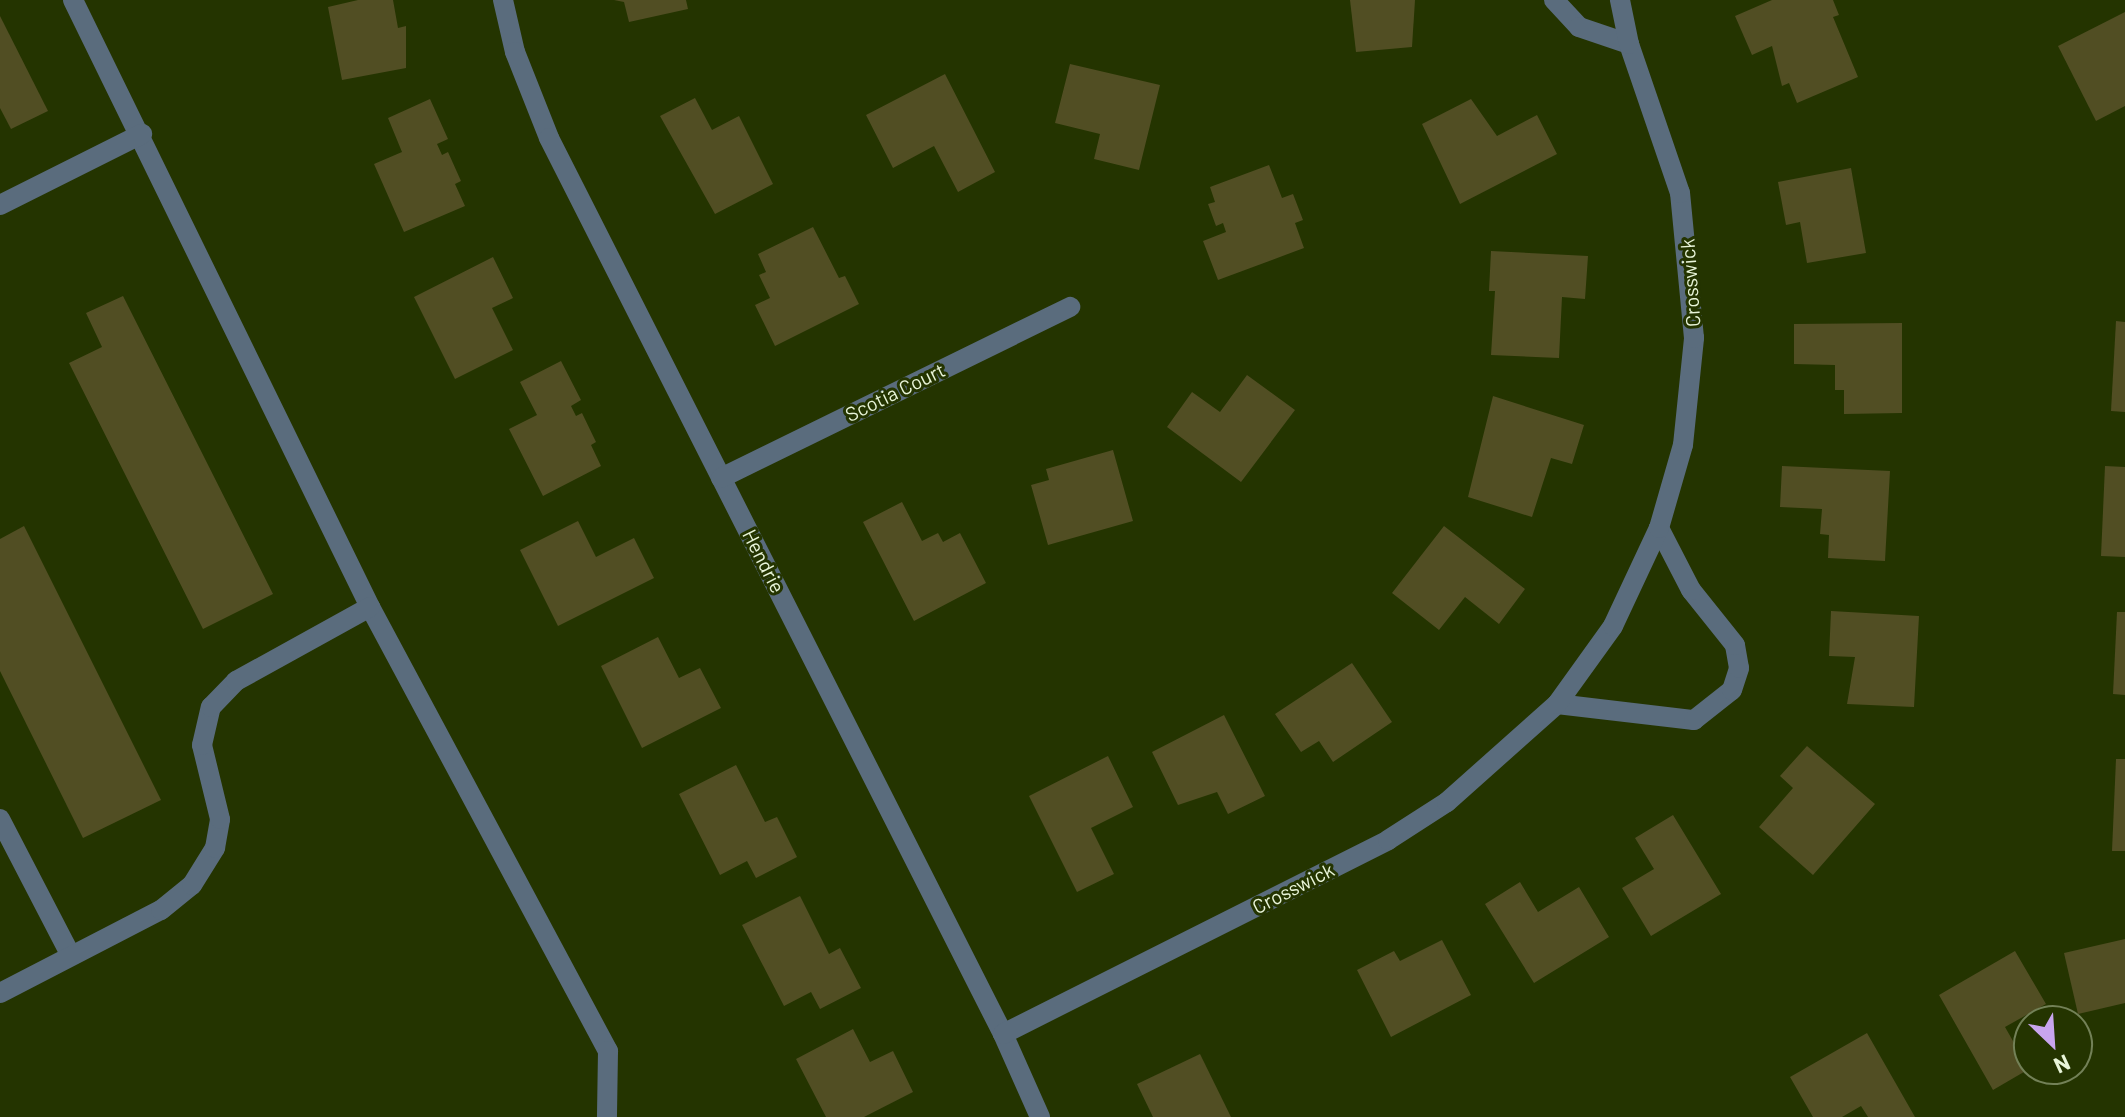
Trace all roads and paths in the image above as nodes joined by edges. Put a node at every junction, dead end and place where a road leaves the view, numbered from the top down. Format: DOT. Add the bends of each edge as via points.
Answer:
graph roads {
  1 [pos="73,0"];
  2 [pos="503,0"];
  3 [pos="1554,0"];
  4 [pos="1620,0"];
  5 [pos="1629,44"];
  6 [pos="142,134"];
  7 [pos="0,205"];
  8 [pos="1070,307"];
  9 [pos="721,478"];
  10 [pos="1659,528"];
  11 [pos="370,607"];
  12 [pos="1557,704"];
  13 [pos="0,819"];
  14 [pos="71,956"];
  15 [pos="0,993"];
  16 [pos="1003,1034"];
  17 [pos="607,1117"];
  18 [pos="1040,1117"];
  1 -- 6 [label="street"];
  2 -- 9 [label="street, Hendrie" via="515,52 549,138"];
  3 -- 5 [label="street" via="1579,27"];
  4 -- 5 [label="street, Crosswick"];
  5 -- 10 [label="street, Crosswick" via="1680,193 1693,289 1691,386 1683,445"];
  6 -- 7 [label="street"];
  6 -- 11 [label="street"];
  8 -- 9 [label="street, Scotia Court"];
  9 -- 16 [label="street, Hendrie"];
  10 -- 12 [label="street, Crosswick" via="1613,626"];
  10 -- 12 [label="street" via="1691,590 1735,645 1739,668 1732,690 1694,720"];
  11 -- 14 [label="street" via="222,691 204,725 202,745 220,819 207,866 161,910"];
  11 -- 17 [label="street" via="608,1051"];
  12 -- 16 [label="street, Crosswick" via="1459,792 1388,840"];
  13 -- 14 [label="street"];
  14 -- 15 [label="street"];
  16 -- 18 [label="street, Hendrie"];
}
